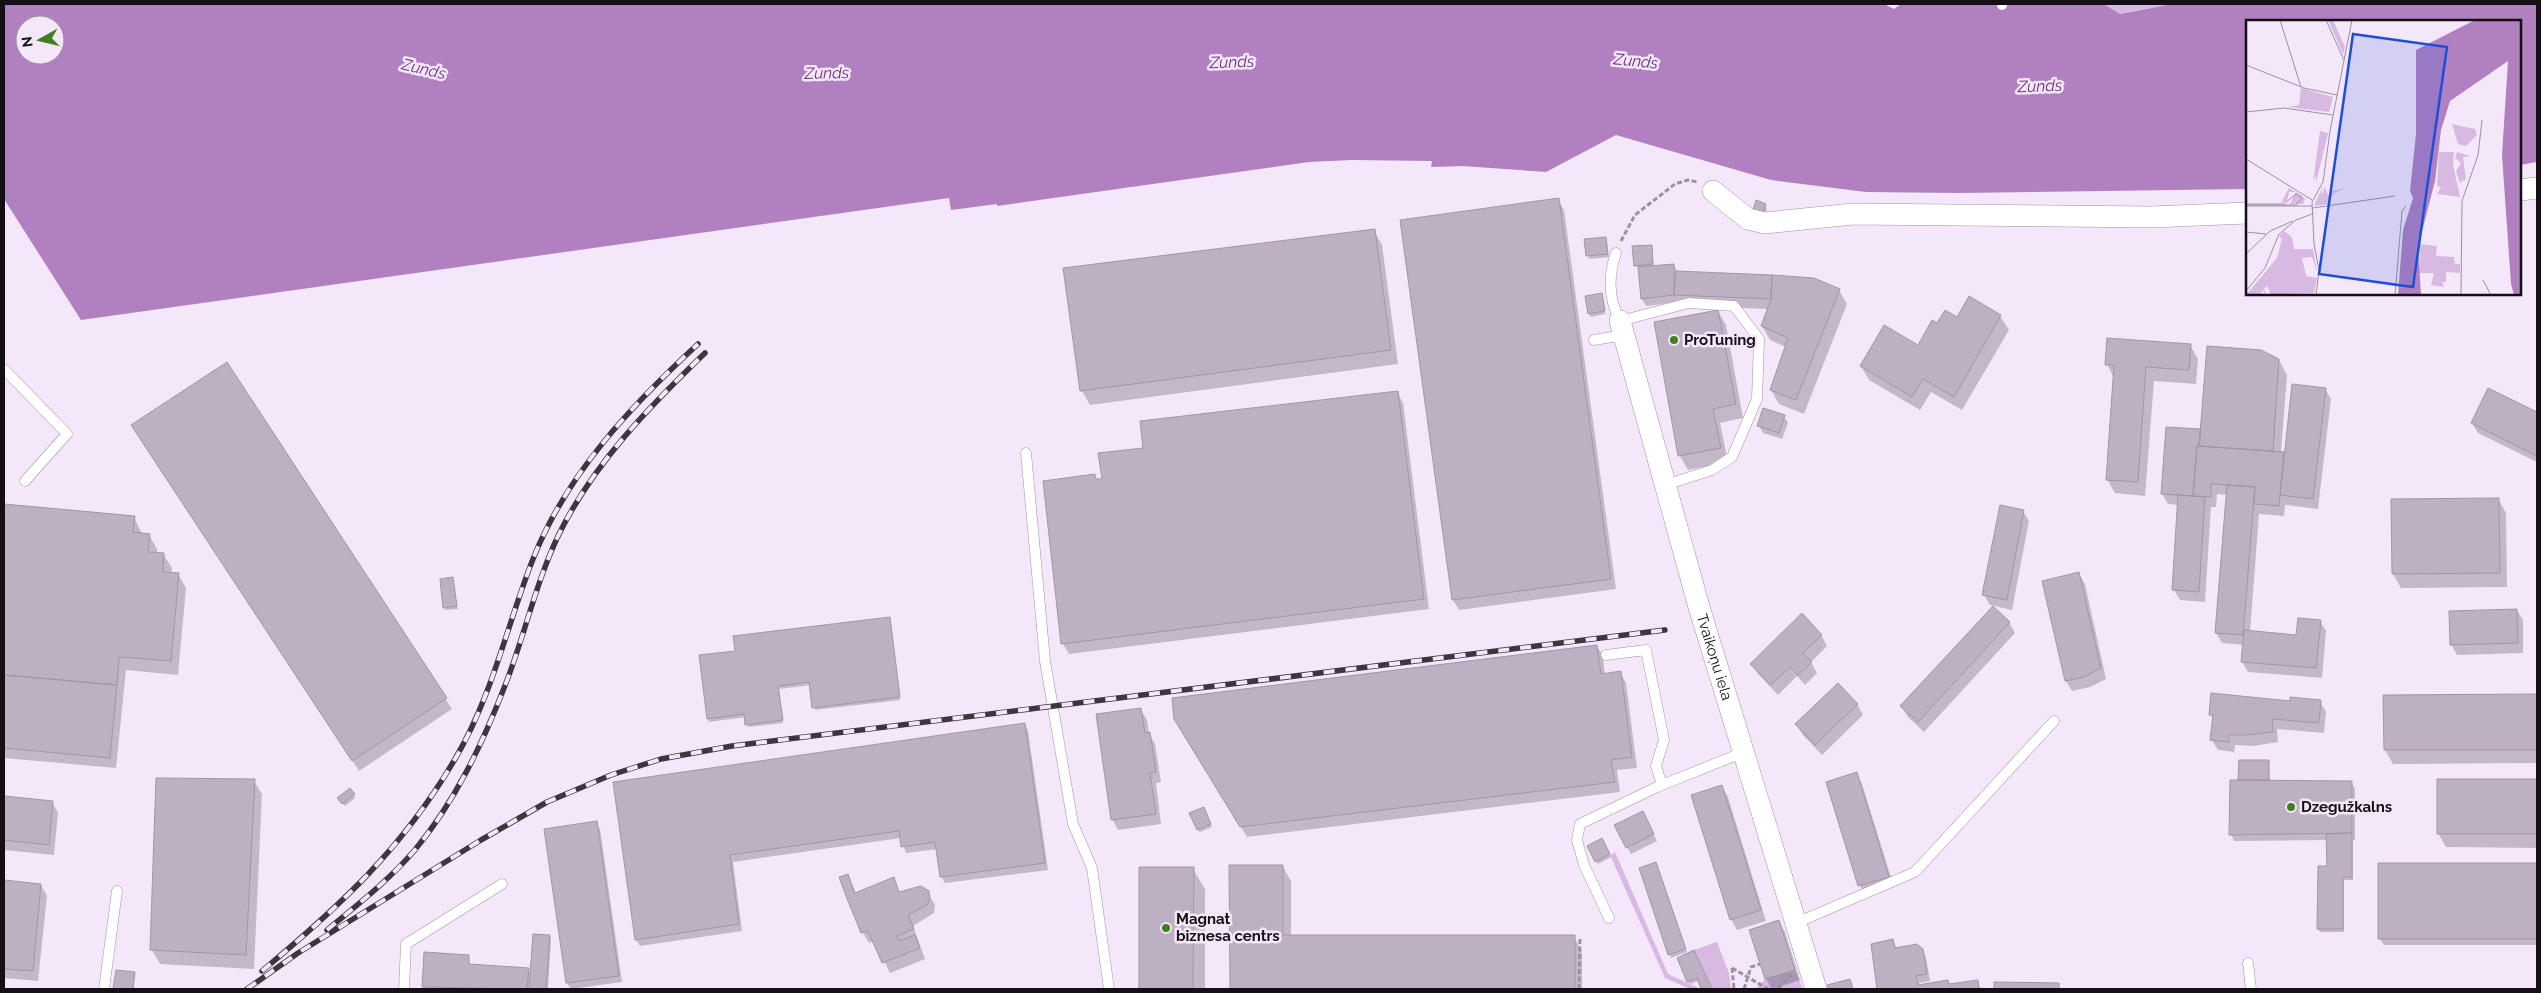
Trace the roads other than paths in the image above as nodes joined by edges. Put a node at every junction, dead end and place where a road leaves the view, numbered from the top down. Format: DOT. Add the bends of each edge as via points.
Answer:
graph roads {
  1 [pos="2537,188"];
  2 [pos="2521,190"];
  3 [pos="1713,191"];
  4 [pos="2246,213"];
  5 [pos="1616,253"];
  6 [pos="1622,328"];
  7 [pos="1594,340"];
  8 [pos="4,369"];
  9 [pos="1026,453"];
  10 [pos="25,481"];
  11 [pos="1665,485"];
  12 [pos="1606,655"];
  13 [pos="2054,722"];
  14 [pos="1744,752"];
  15 [pos="1662,784"];
  16 [pos="502,884"];
  17 [pos="117,890"];
  18 [pos="1609,918"];
  19 [pos="1796,923"];
  20 [pos="2248,964"];
  21 [pos="104,989"];
  22 [pos="404,989"];
  23 [pos="1109,989"];
  24 [pos="1816,989"];
  25 [pos="2251,989"];
  1 -- 2 [label="street"];
  3 -- 4 [label="street" via="1748,219 1765,224 1853,214 2151,217"];
  5 -- 6 [label="lane" via="1611,266 1611,287 1613,307"];
  6 -- 7 [label="lane"];
  6 -- 11 [label="street, Tvaikoņu iela"];
  6 -- 11 [label="lane" via="1689,303 1734,306 1759,339 1757,399 1732,457 1712,470"];
  8 -- 10 [label="lane" via="67,434"];
  9 -- 23 [label="lane" via="1045,661 1073,824 1092,868"];
  11 -- 14 [label="street, Tvaikoņu iela"];
  12 -- 15 [label="lane" via="1646,650 1664,740 1656,766"];
  13 -- 19 [label="lane" via="1916,872"];
  14 -- 15 [label="lane"];
  14 -- 19 [label="street, Tvaikoņu iela"];
  15 -- 18 [label="lane" via="1580,824 1577,840 1584,865"];
  16 -- 22 [label="lane" via="406,944"];
  17 -- 21 [label="lane"];
  19 -- 24 [label="street, Tvaikoņu iela"];
  20 -- 25 [label="lane"];
}
